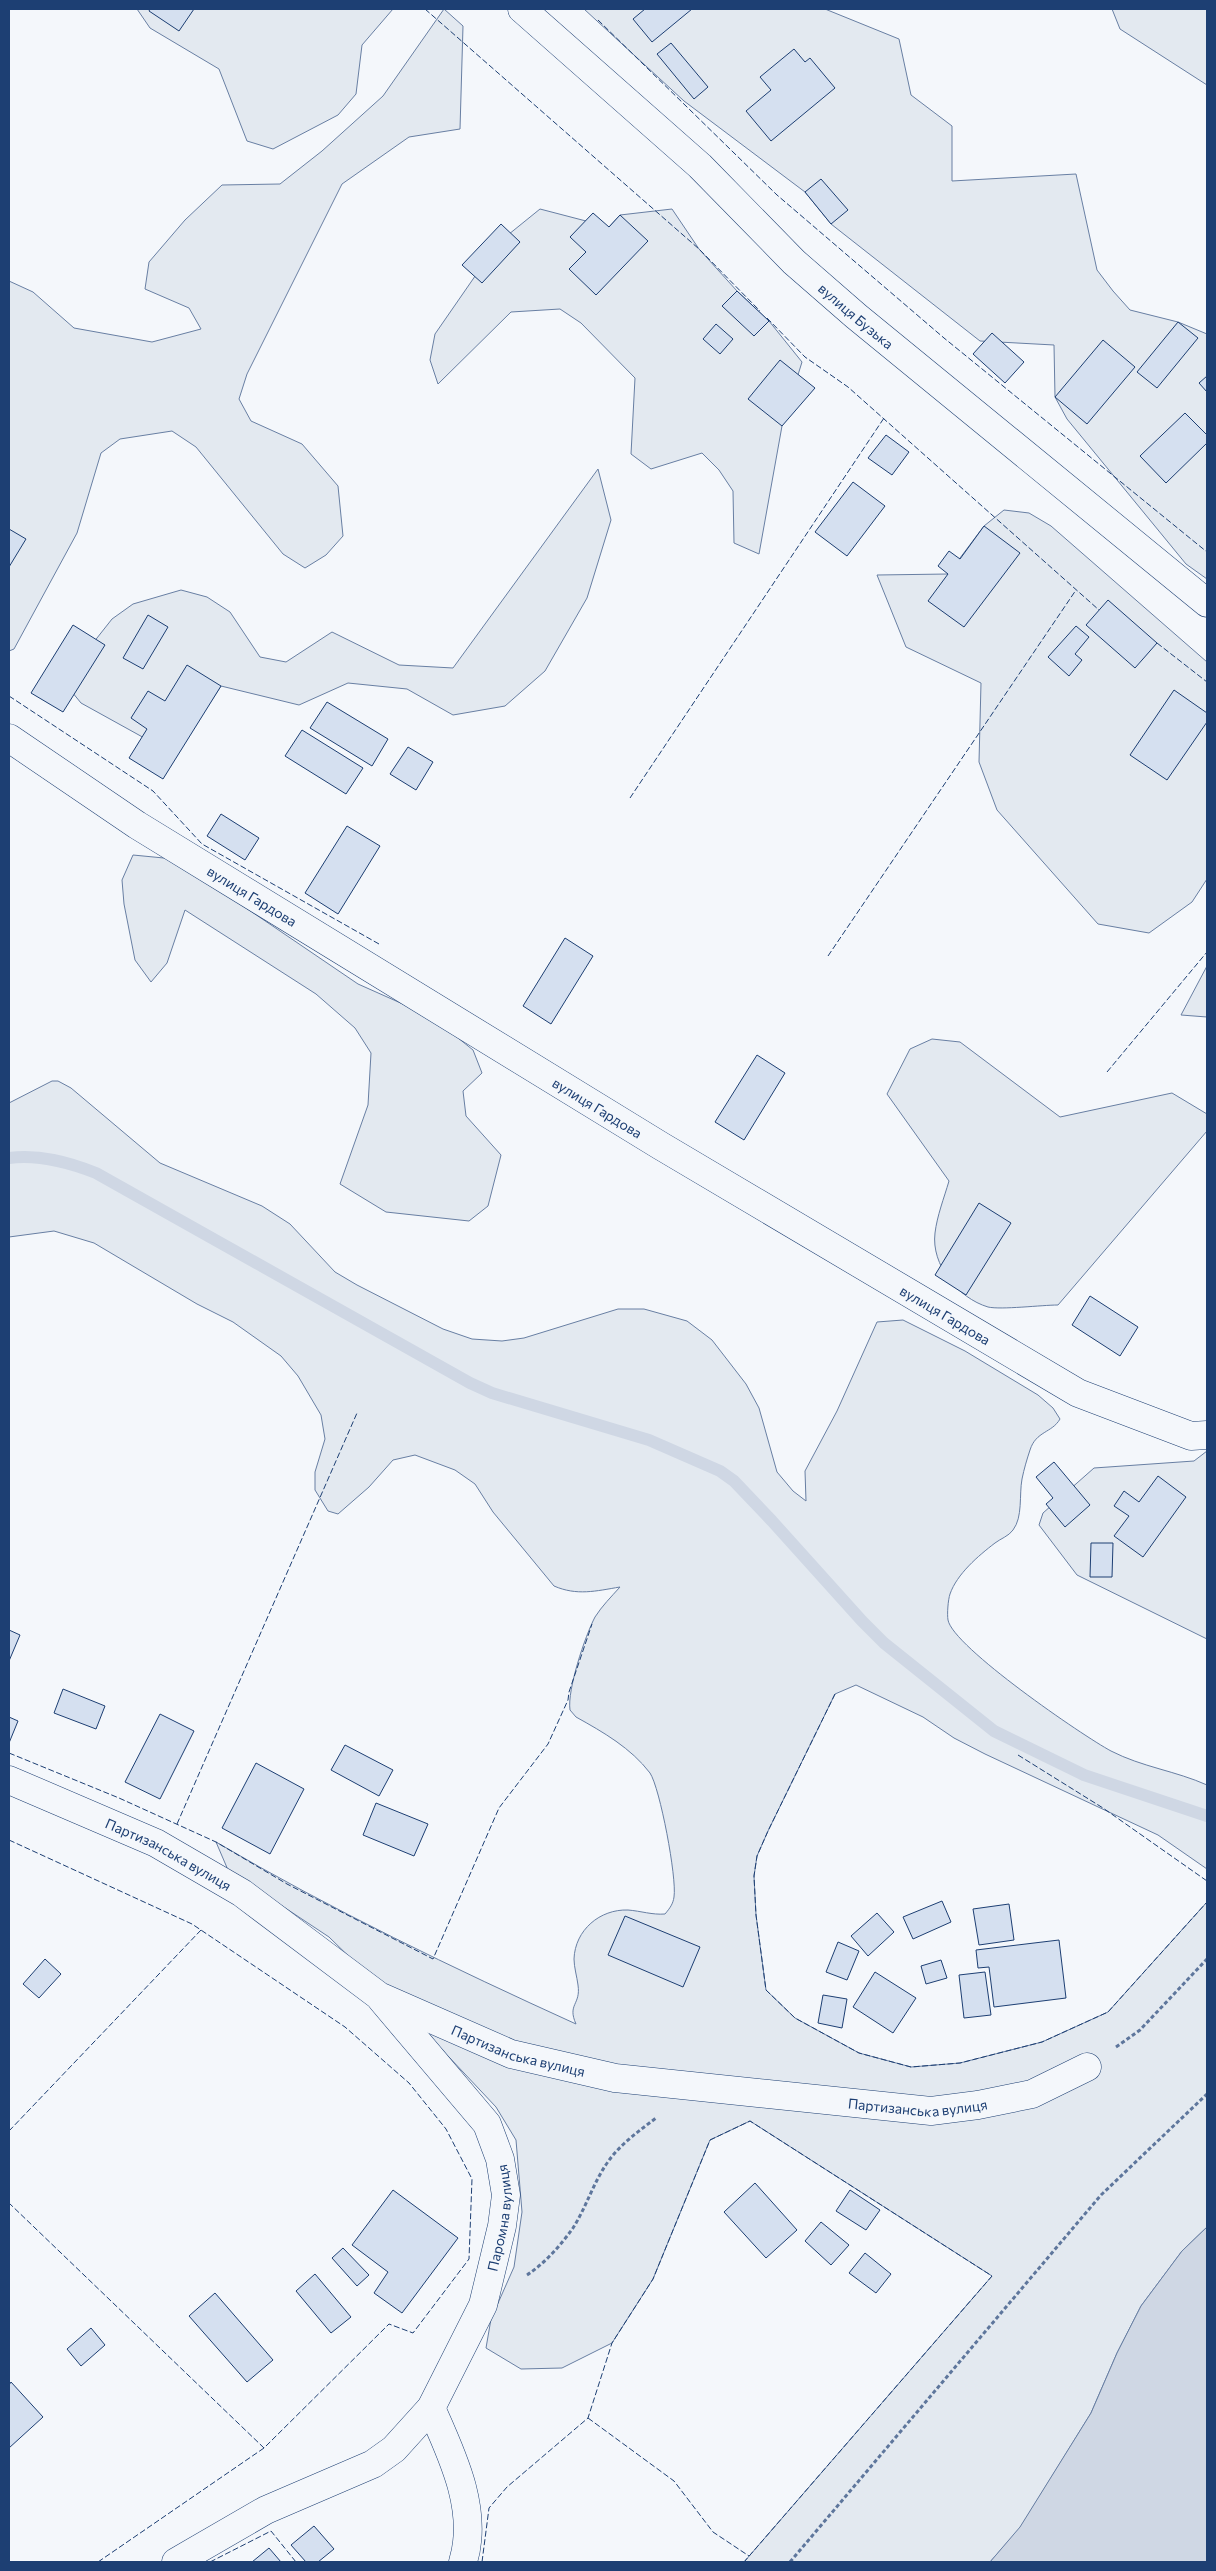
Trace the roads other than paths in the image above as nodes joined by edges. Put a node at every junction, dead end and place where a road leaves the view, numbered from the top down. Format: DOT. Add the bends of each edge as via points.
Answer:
graph roads {
  1 [pos="522,9"];
  2 [pos="1207,604"];
  3 [pos="9,738"];
  4 [pos="1207,1435"];
  5 [pos="9,1780"];
  6 [pos="379,1996"];
  7 [pos="1087,2068"];
  8 [pos="431,2408"];
  9 [pos="176,2562"];
  10 [pos="463,2562"];
  1 -- 2 [label="street, вулиця Бузька" via="700,166 794,262 856,316"];
  3 -- 4 [label="street, вулиця Гардова" via="145,830 661,1146 1078,1393 1190,1436"];
  5 -- 6 [label="street, Партизанська вулиця" via="156,1843 242,1893"];
  6 -- 7 [label="street, Партизанська вулиця" via="511,2054 615,2078 931,2111 1032,2094"];
  6 -- 8 [label="street, Паромна вулиця" via="487,2124 500,2159 506,2195 483,2305"];
  8 -- 9 [label="street, Паромна вулиця" via="394,2449 373,2464 266,2510"];
  8 -- 10 [label="street" via="453,2457 462,2492 468,2524"];
}
